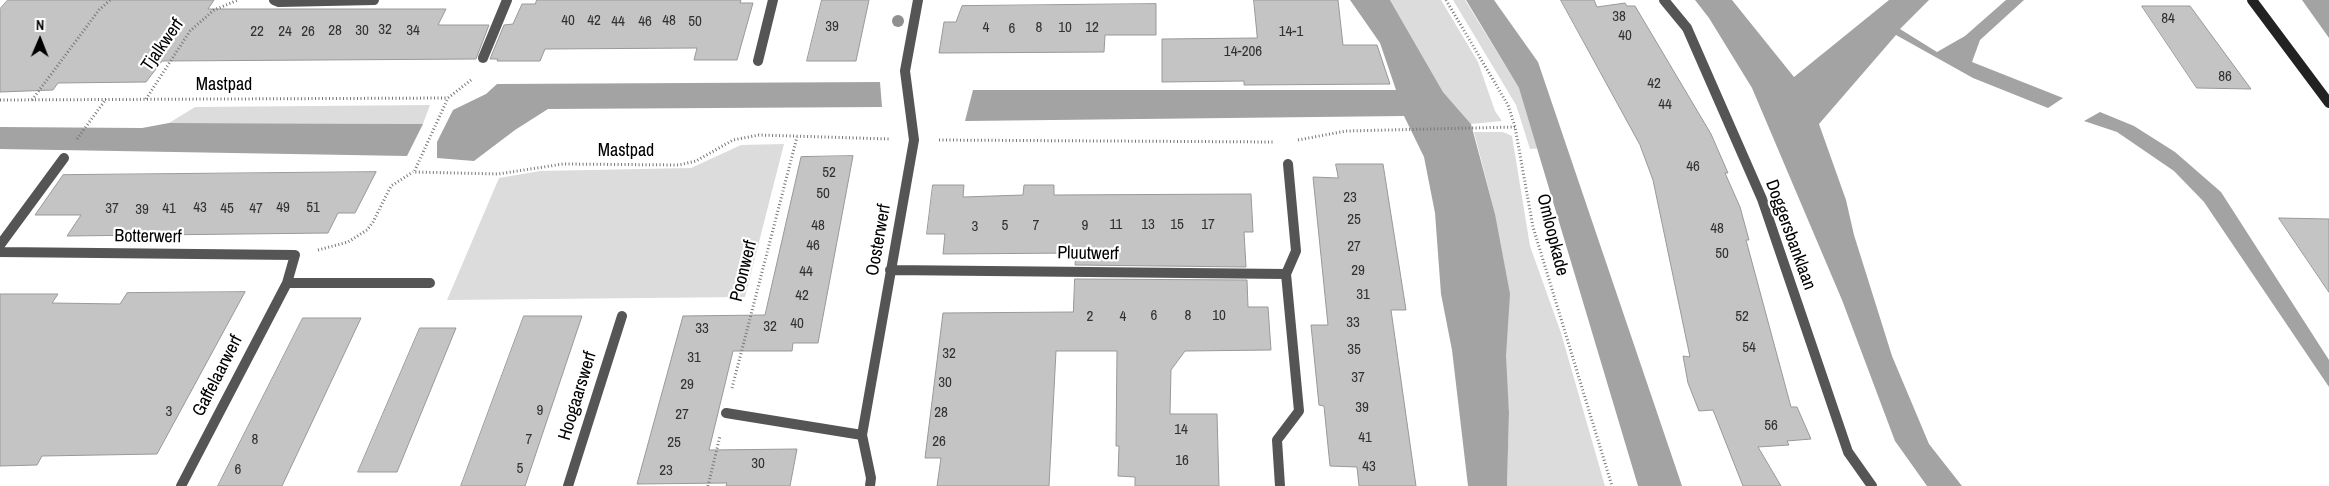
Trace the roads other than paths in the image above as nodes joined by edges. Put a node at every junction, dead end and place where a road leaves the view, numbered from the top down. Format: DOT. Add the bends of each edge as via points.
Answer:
graph roads {
  1 [pos="274,0"];
  2 [pos="374,0"];
  3 [pos="507,0"];
  4 [pos="773,0"];
  5 [pos="918,0"];
  6 [pos="1664,0"];
  7 [pos="2252,0"];
  8 [pos="483,58"];
  9 [pos="758,60"];
  10 [pos="2329,103"];
  11 [pos="64,158"];
  12 [pos="1288,164"];
  13 [pos="0,246"];
  14 [pos="0,252"];
  15 [pos="295,255"];
  16 [pos="890,270"];
  17 [pos="1286,274"];
  18 [pos="287,283"];
  19 [pos="430,283"];
  20 [pos="622,316"];
  21 [pos="726,414"];
  22 [pos="862,435"];
  23 [pos="181,486"];
  24 [pos="568,486"];
  25 [pos="870,486"];
  26 [pos="1280,486"];
  27 [pos="1872,486"];
  1 -- 2 [label="street"];
  3 -- 8 [label="street"];
  4 -- 9 [label="street"];
  5 -- 16 [label="street, Oosterwerf" via="905,71 914,140"];
  6 -- 27 [label="street, Doggersbanklaan" via="1687,28 1762,199 1848,452"];
  7 -- 10 [label="main road"];
  11 -- 13 [label="street"];
  12 -- 17 [label="street" via="1296,251"];
  14 -- 15 [label="street, Botterwerf"];
  15 -- 18 [label="street, Gaffelaarwerf"];
  16 -- 17 [label="street, Pluutwerf"];
  16 -- 22 [label="street, Oosterwerf"];
  17 -- 26 [label="street" via="1299,411 1277,440"];
  18 -- 19 [label="street"];
  18 -- 23 [label="street, Gaffelaarwerf"];
  20 -- 24 [label="street, Hoogaarswerf"];
  21 -- 22 [label="street"];
  22 -- 25 [label="street, Oosterwerf"];
}
